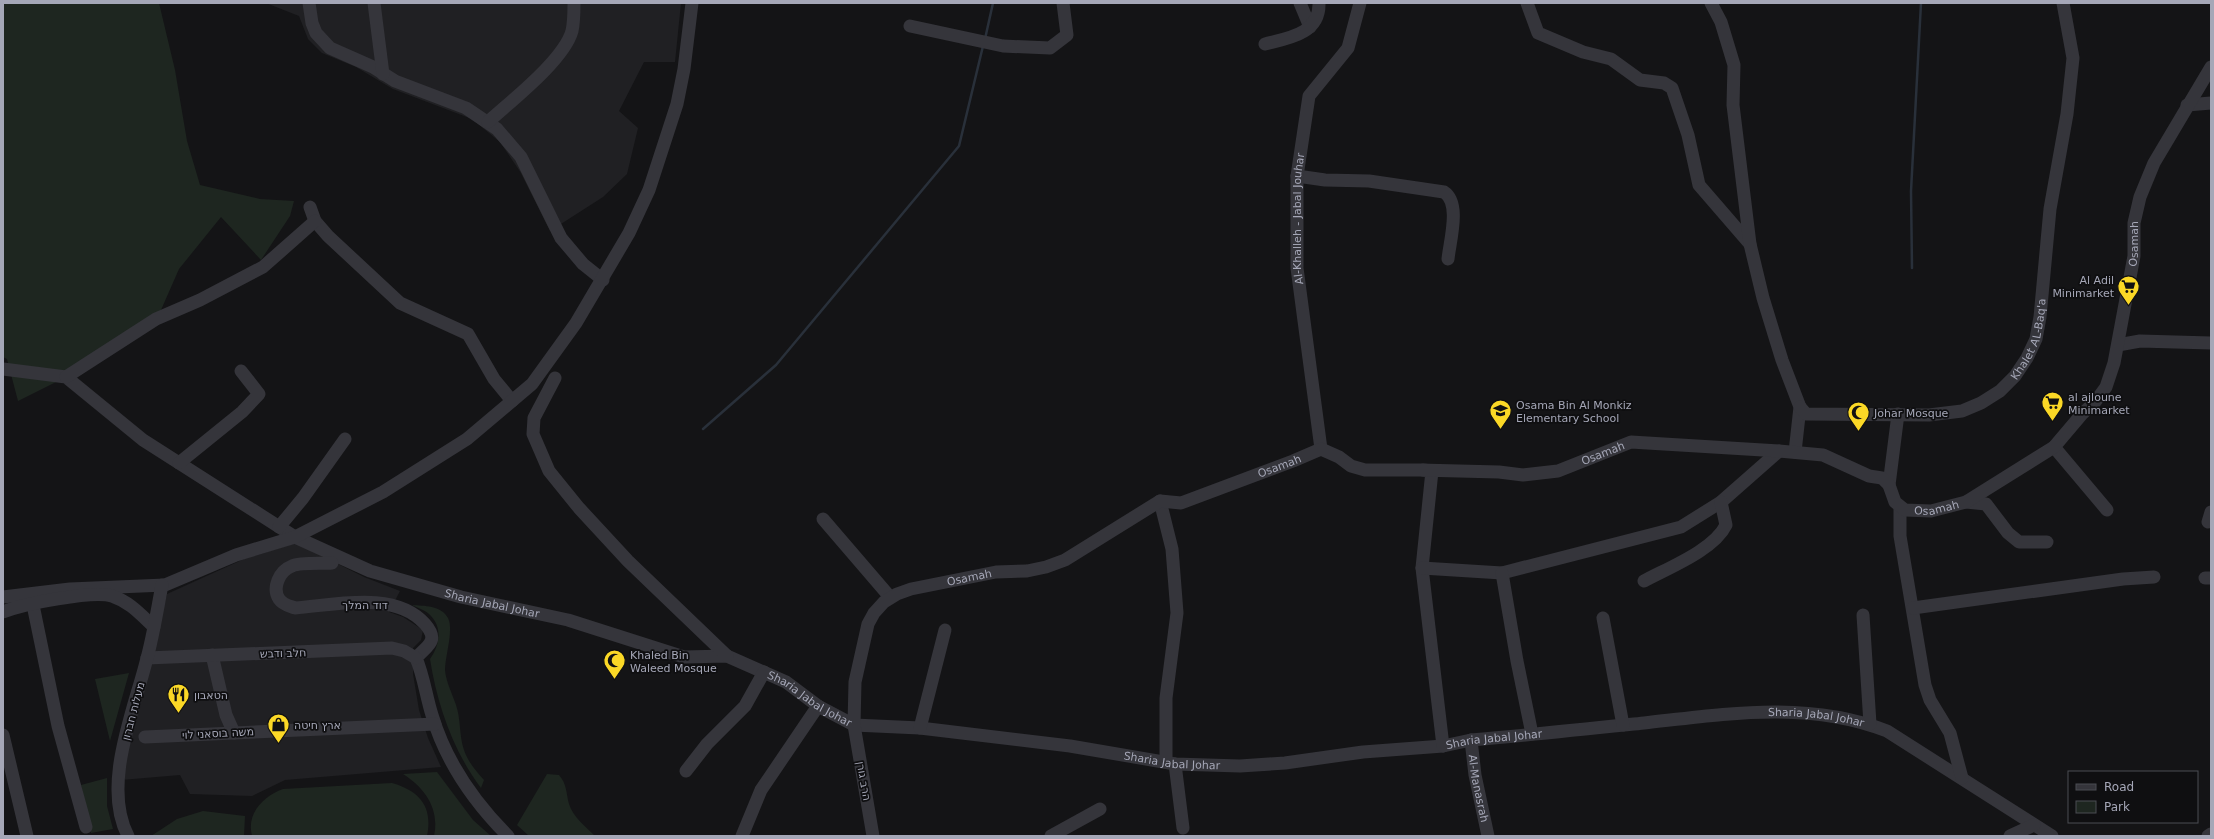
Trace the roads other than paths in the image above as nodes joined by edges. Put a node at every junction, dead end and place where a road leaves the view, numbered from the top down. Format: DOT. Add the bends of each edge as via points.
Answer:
graph roads {
  1 [pos="309,3"];
  2 [pos="374,3"];
  3 [pos="574,3"];
  4 [pos="692,3"];
  5 [pos="1063,3"];
  6 [pos="1300,3"];
  7 [pos="1319,3"];
  8 [pos="1360,3"];
  9 [pos="1527,3"];
  10 [pos="2063,3"];
  11 [pos="1716,4"];
  12 [pos="910,26"];
  13 [pos="1310,27"];
  14 [pos="1265,44"];
  15 [pos="2211,67"];
  16 [pos="383,74"];
  17 [pos="2211,103"];
  18 [pos="2187,105"];
  19 [pos="488,122"];
  20 [pos="1297,176"];
  21 [pos="310,207"];
  22 [pos="315,221"];
  23 [pos="1750,244"];
  24 [pos="1448,259"];
  25 [pos="603,280"];
  26 [pos="2211,343"];
  27 [pos="2118,345"];
  28 [pos="3,369"];
  29 [pos="241,371"];
  30 [pos="66,377"];
  31 [pos="555,378"];
  32 [pos="512,401"];
  33 [pos="1800,408"];
  34 [pos="1898,414"];
  35 [pos="345,439"];
  36 [pos="2054,447"];
  37 [pos="1321,449"];
  38 [pos="1779,451"];
  39 [pos="1795,452"];
  40 [pos="179,463"];
  41 [pos="1419,470"];
  42 [pos="1889,485"];
  43 [pos="1160,502"];
  44 [pos="1721,502"];
  45 [pos="1966,502"];
  46 [pos="1900,508"];
  47 [pos="2107,510"];
  48 [pos="823,519"];
  49 [pos="279,527"];
  50 [pos="295,536"];
  51 [pos="2047,542"];
  52 [pos="332,563"];
  53 [pos="1422,568"];
  54 [pos="1502,573"];
  55 [pos="2154,577"];
  56 [pos="1644,581"];
  57 [pos="162,585"];
  58 [pos="3,597"];
  59 [pos="890,597"];
  60 [pos="34,605"];
  61 [pos="1913,608"];
  62 [pos="3,612"];
  63 [pos="1863,615"];
  64 [pos="1603,618"];
  65 [pos="154,628"];
  66 [pos="945,630"];
  67 [pos="212,655"];
  68 [pos="727,656"];
  69 [pos="147,658"];
  70 [pos="416,658"];
  71 [pos="764,672"];
  72 [pos="818,706"];
  73 [pos="435,724"];
  74 [pos="1870,724"];
  75 [pos="1623,725"];
  76 [pos="854,726"];
  77 [pos="920,728"];
  78 [pos="234,733"];
  79 [pos="1532,734"];
  80 [pos="3,735"];
  81 [pos="145,736"];
  82 [pos="1471,740"];
  83 [pos="1442,746"];
  84 [pos="1170,763"];
  85 [pos="686,771"];
  86 [pos="1962,778"];
  87 [pos="1100,809"];
  88 [pos="2034,825"];
  89 [pos="86,827"];
  90 [pos="1183,828"];
  91 [pos="2211,834"];
  92 [pos="27,836"];
  93 [pos="128,836"];
  94 [pos="508,836"];
  95 [pos="742,836"];
  96 [pos="873,836"];
  97 [pos="1051,836"];
  98 [pos="1488,836"];
  99 [pos="2010,836"];
  100 [pos="2052,836"];
  101 [pos="2208,836"];
  1 -- 16 [label="street" via="312,23 322,41 330,48"];
  2 -- 16 [label="street"];
  3 -- 19 [label="street" via="572,31 565,46 540,74"];
  4 -- 25 [label="street" via="684,69 666,143 649,190"];
  5 -- 12 [label="street" via="1067,35 1050,48 1003,46"];
  6 -- 13 [label="street"];
  7 -- 13 [label="street" via="1316,18"];
  8 -- 20 [label="street, Al-Khalleh - Jabal Jouhar" via="1348,48 1309,96"];
  9 -- 23 [label="street" via="1538,33 1583,52 1611,60 1640,80 1664,83 1672,88 1688,135 1698,185"];
  10 -- 34 [label="street, Khalet AL-Baq'a" via="2073,58 2067,114 2050,210 2040,317 2032,349 2022,368 2008,384 1981,403 1940,415"];
  11 -- 23 [label="street" via="1734,65 1733,105"];
  13 -- 14 [label="street" via="1294,37"];
  15 -- 18 [label="street, Osamah"];
  16 -- 19 [label="street" via="466,108"];
  17 -- 18 [label="street"];
  18 -- 27 [label="street, Osamah" via="2149,173 2140,197 2134,223 2134,256"];
  19 -- 25 [label="street" via="510,142 521,157 561,238 583,264"];
  20 -- 24 [label="street" via="1377,182 1444,192 1451,199 1454,208"];
  20 -- 37 [label="street, Al-Khalleh - Jabal Jouhar" via="1297,268"];
  21 -- 22 [label="street"];
  22 -- 30 [label="street" via="263,267 200,300 156,319"];
  22 -- 32 [label="street" via="400,303 468,334 494,379"];
  23 -- 33 [label="street" via="1763,298"];
  25 -- 32 [label="street" via="537,377"];
  26 -- 27 [label="street" via="2140,341"];
  27 -- 36 [label="street, Osamah" via="2113,370 2106,387"];
  28 -- 30 [label="street"];
  29 -- 40 [label="street" via="259,394 242,412"];
  30 -- 40 [label="street, Sharia Jabal Johar" via="143,440"];
  31 -- 68 [label="street" via="534,418 533,434 549,471 628,561"];
  32 -- 50 [label="street" via="467,439 389,488"];
  33 -- 34 [label="street, Khalet AL-Baq'a" via="1806,414"];
  33 -- 39 [label="street"];
  34 -- 42 [label="street"];
  35 -- 49 [label="street"];
  36 -- 45 [label="street, Osamah"];
  36 -- 47 [label="street"];
  37 -- 41 [label="street, Osamah" via="1351,466 1366,470"];
  37 -- 43 [label="street, Osamah" via="1293,462 1181,503"];
  38 -- 39 [label="street, Osamah"];
  38 -- 41 [label="street, Osamah" via="1631,442 1575,465 1546,473 1523,475"];
  38 -- 44 [label="street"];
  39 -- 42 [label="street, Osamah" via="1824,455 1869,476 1882,478"];
  40 -- 49 [label="street, Sharia Jabal Johar"];
  41 -- 53 [label="street" via="1432,471"];
  42 -- 46 [label="street, Osamah"];
  43 -- 59 [label="street, Osamah" via="1056,564 1037,570 996,572 911,589"];
  43 -- 84 [label="street" via="1172,549 1178,614 1166,698"];
  44 -- 54 [label="street" via="1681,527"];
  44 -- 56 [label="street" via="1726,525 1720,536"];
  45 -- 46 [label="street, Osamah" via="1931,511 1910,511"];
  45 -- 51 [label="street" via="1986,504 2008,533 2019,542"];
  46 -- 61 [label="street" via="1900,536"];
  48 -- 59 [label="street"];
  49 -- 50 [label="street, Sharia Jabal Johar"];
  50 -- 57 [label="street" via="236,555"];
  50 -- 68 [label="street, Sharia Jabal Johar" via="370,571 461,597 568,620 684,657"];
  52 -- 70 [label="street, דוד המלך" via="292,566 279,577 277,585 280,600 295,608 374,603 396,605 419,617 431,632 431,644"];
  53 -- 54 [label="street"];
  53 -- 83 [label="street"];
  54 -- 79 [label="street"];
  55 -- 61 [label="street"];
  57 -- 58 [label="street" via="70,589"];
  57 -- 65 [label="street, מעלות חברון"];
  59 -- 76 [label="street, Osamah" via="874,613 867,630 855,682"];
  60 -- 62 [label="street"];
  60 -- 65 [label="street" via="71,597 103,594 126,602"];
  60 -- 89 [label="street" via="58,726"];
  61 -- 86 [label="street" via="1927,693 1950,733"];
  63 -- 74 [label="street"];
  64 -- 75 [label="street"];
  65 -- 69 [label="street, מעלות חברון"];
  66 -- 77 [label="street"];
  67 -- 69 [label="street, חלב ודבש"];
  67 -- 70 [label="street, חלב ודבש" via="392,648"];
  67 -- 78 [label="street" via="226,715"];
  68 -- 71 [label="street, Sharia Jabal Johar"];
  69 -- 93 [label="street, מעלות חברון" via="121,756 117,784 119,816"];
  70 -- 73 [label="street"];
  71 -- 72 [label="street, Sharia Jabal Johar" via="786,682"];
  71 -- 85 [label="street" via="745,706 707,744"];
  72 -- 76 [label="street, Sharia Jabal Johar"];
  72 -- 95 [label="street" via="761,790"];
  73 -- 78 [label="street, משה בוסאני לוי"];
  73 -- 94 [label="street" via="462,782 474,800"];
  74 -- 75 [label="street, Sharia Jabal Johar" via="1808,712 1778,711 1741,712"];
  74 -- 86 [label="street, Sharia Jabal Johar" via="1887,731"];
  75 -- 79 [label="street, Sharia Jabal Johar"];
  76 -- 77 [label="street, Sharia Jabal Johar"];
  76 -- 96 [label="street, הרב גורן"];
  77 -- 84 [label="street, Sharia Jabal Johar" via="1070,746"];
  78 -- 81 [label="street, משה בוסאני לוי"];
  79 -- 82 [label="street, Sharia Jabal Johar"];
  80 -- 92 [label="street"];
  82 -- 83 [label="street, Sharia Jabal Johar"];
  82 -- 98 [label="street, Al-Manasrah" via="1475,775"];
  83 -- 84 [label="street, Sharia Jabal Johar" via="1240,766"];
  84 -- 90 [label="street"];
  86 -- 88 [label="street, Sharia Jabal Johar"];
  87 -- 97 [label="street"];
  88 -- 99 [label="street"];
  88 -- 100 [label="street, Sharia Jabal Johar"];
  91 -- 101 [label="street"];
}
